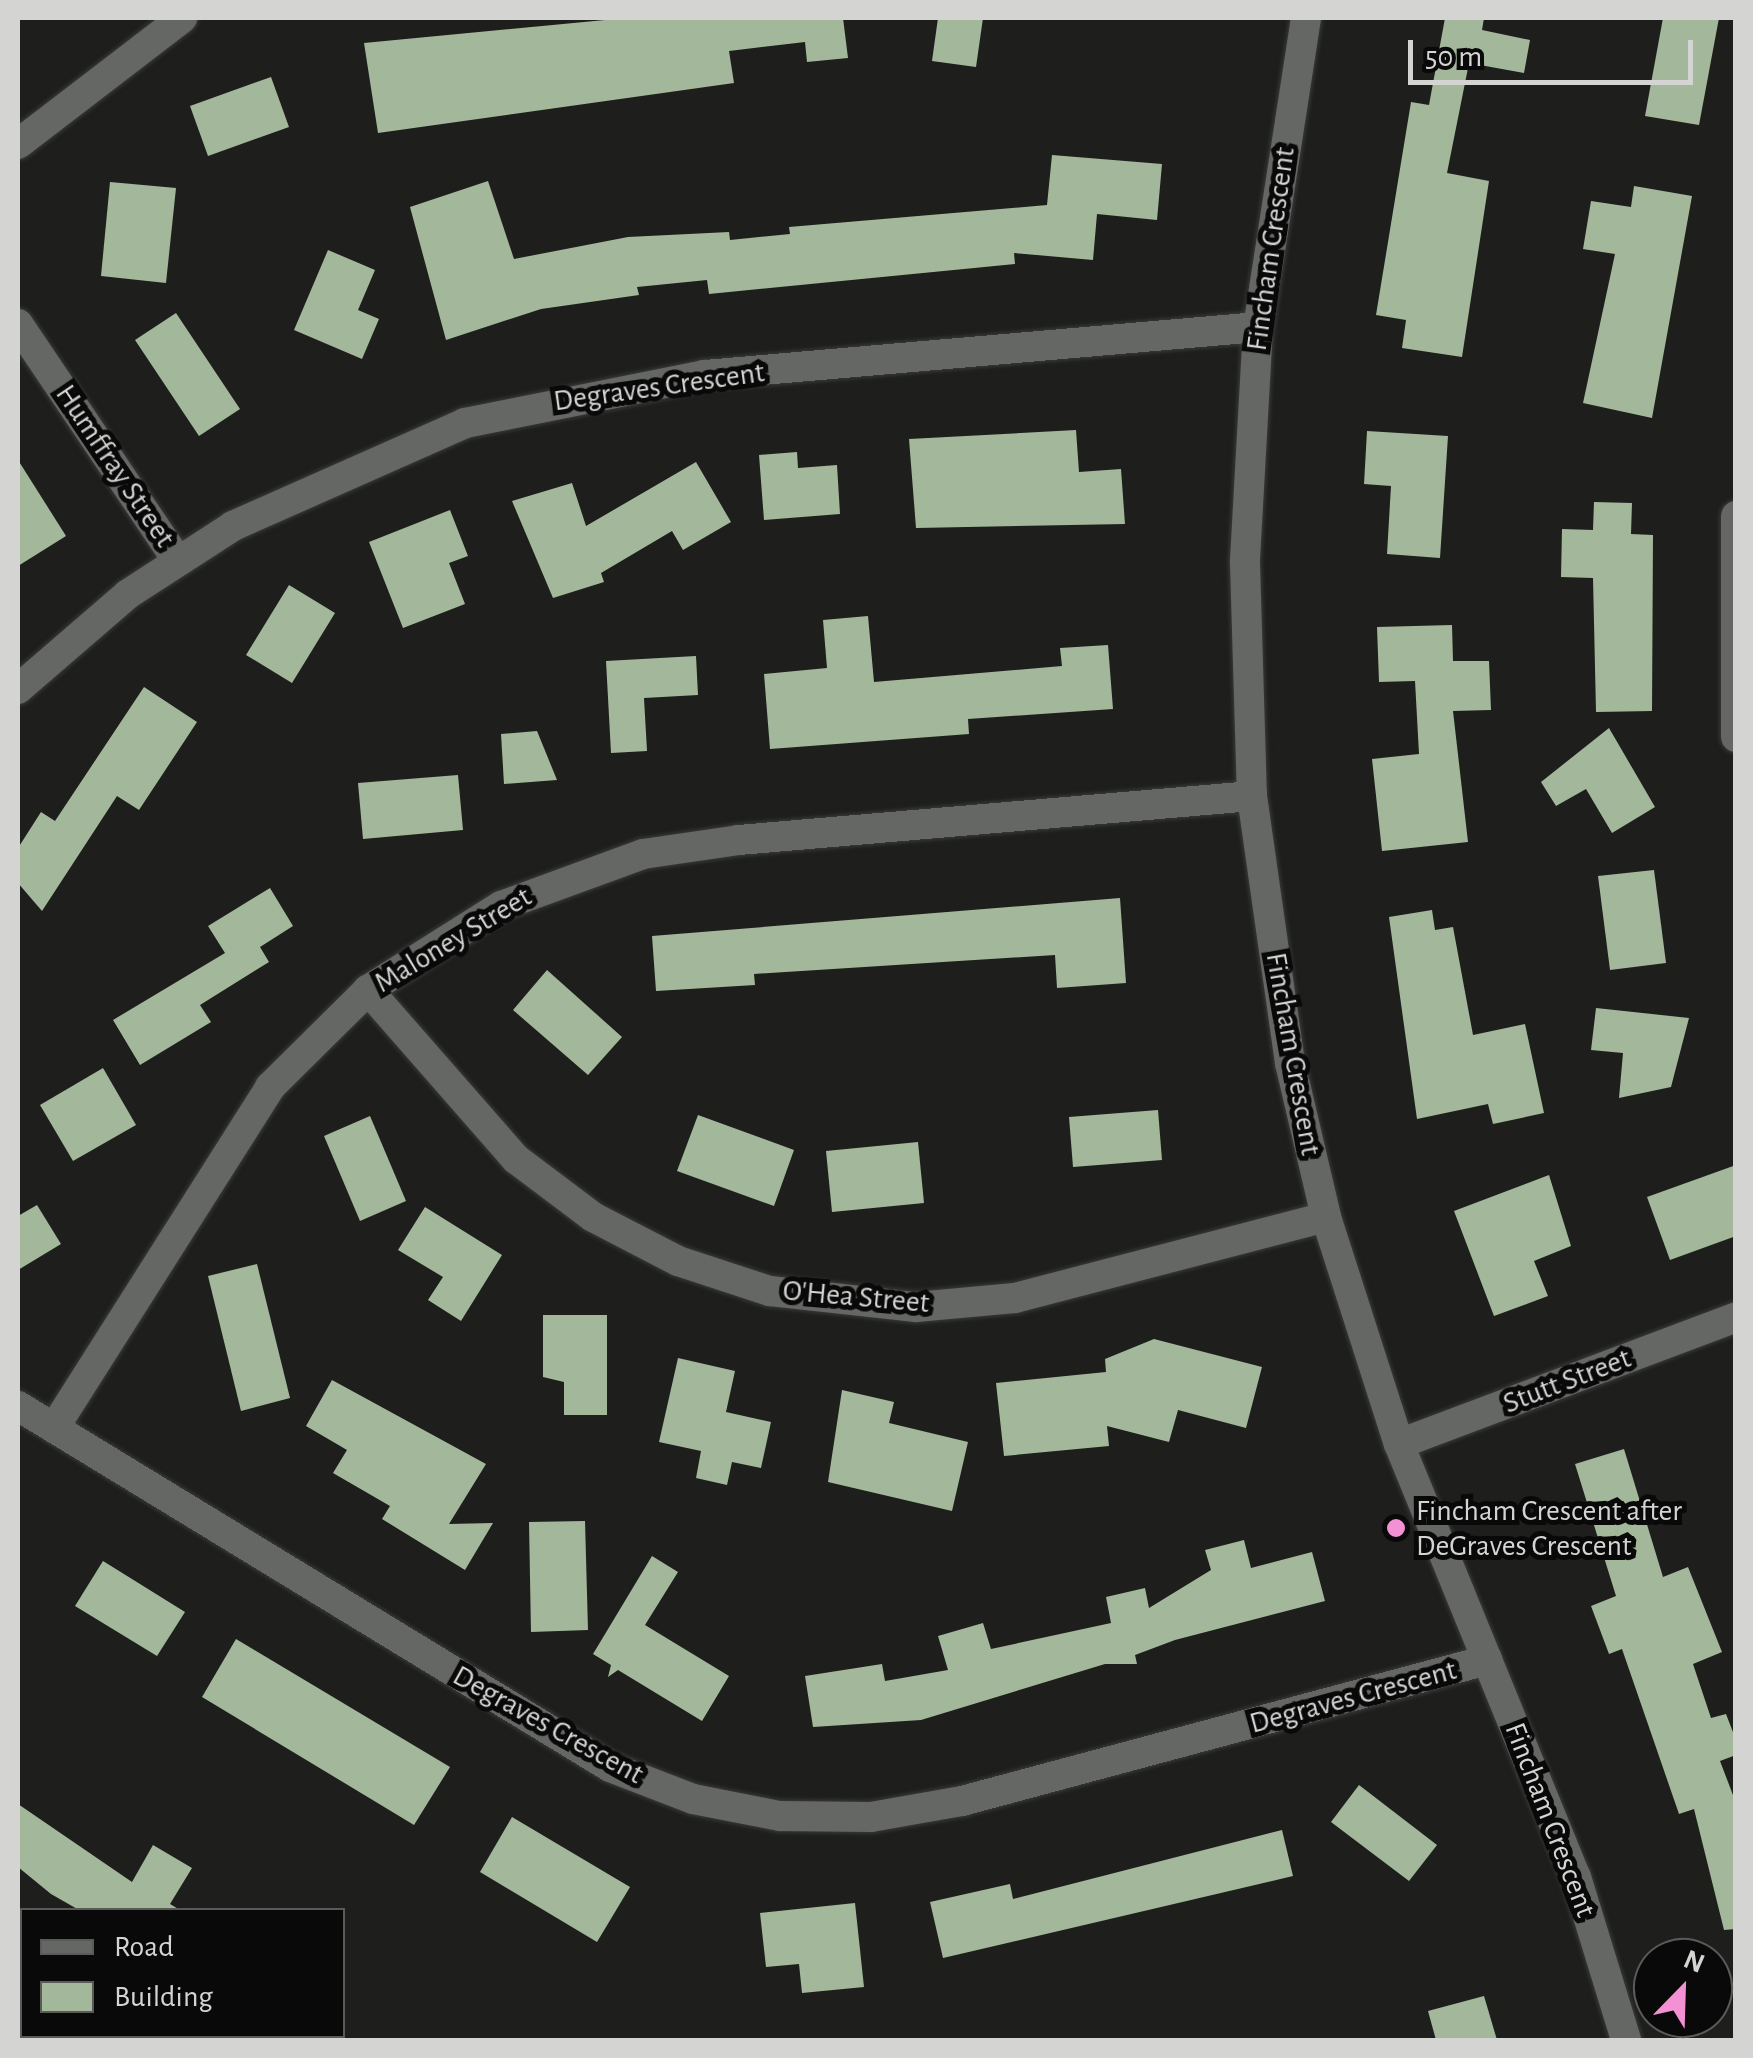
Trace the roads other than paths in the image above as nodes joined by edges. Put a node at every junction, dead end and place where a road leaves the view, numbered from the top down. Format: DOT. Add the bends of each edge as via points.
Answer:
graph roads {
  1 [pos="182,18"];
  2 [pos="1306,18"];
  3 [pos="18,144"];
  4 [pos="18,324"];
  5 [pos="1258,327"];
  6 [pos="1736,516"];
  7 [pos="178,560"];
  8 [pos="18,688"];
  9 [pos="1736,736"];
  10 [pos="1252,796"];
  11 [pos="368,990"];
  12 [pos="1326,1217"];
  13 [pos="1736,1317"];
  14 [pos="18,1406"];
  15 [pos="54,1428"];
  16 [pos="1399,1444"];
  17 [pos="1487,1660"];
  18 [pos="1626,2040"];
  1 -- 3 [label="street"];
  2 -- 5 [label="street, Fincham Crescent"];
  4 -- 7 [label="street, Humffray Street"];
  5 -- 7 [label="street, Degraves Crescent" via="585,392 348,468"];
  5 -- 10 [label="street, Fincham Crescent" via="1245,563"];
  6 -- 9 [label="street"];
  7 -- 8 [label="street, Degraves Crescent"];
  10 -- 11 [label="street, Maloney Street" via="643,854 501,906"];
  10 -- 12 [label="street, Fincham Crescent" via="1290,1062"];
  11 -- 12 [label="street, O'Hea Street" via="516,1159 593,1217 678,1262 770,1291 916,1307 1015,1298"];
  11 -- 15 [label="street, Maloney Street" via="260,1102"];
  12 -- 16 [label="street, Fincham Crescent"];
  13 -- 16 [label="street, Stutt Street"];
  14 -- 15 [label="street, Degraves Crescent"];
  15 -- 17 [label="street, Degraves Crescent" via="610,1767 693,1799 780,1816 871,1817 962,1802"];
  16 -- 17 [label="street, Fincham Crescent"];
  17 -- 18 [label="street, Fincham Crescent" via="1576,1876"];
}
